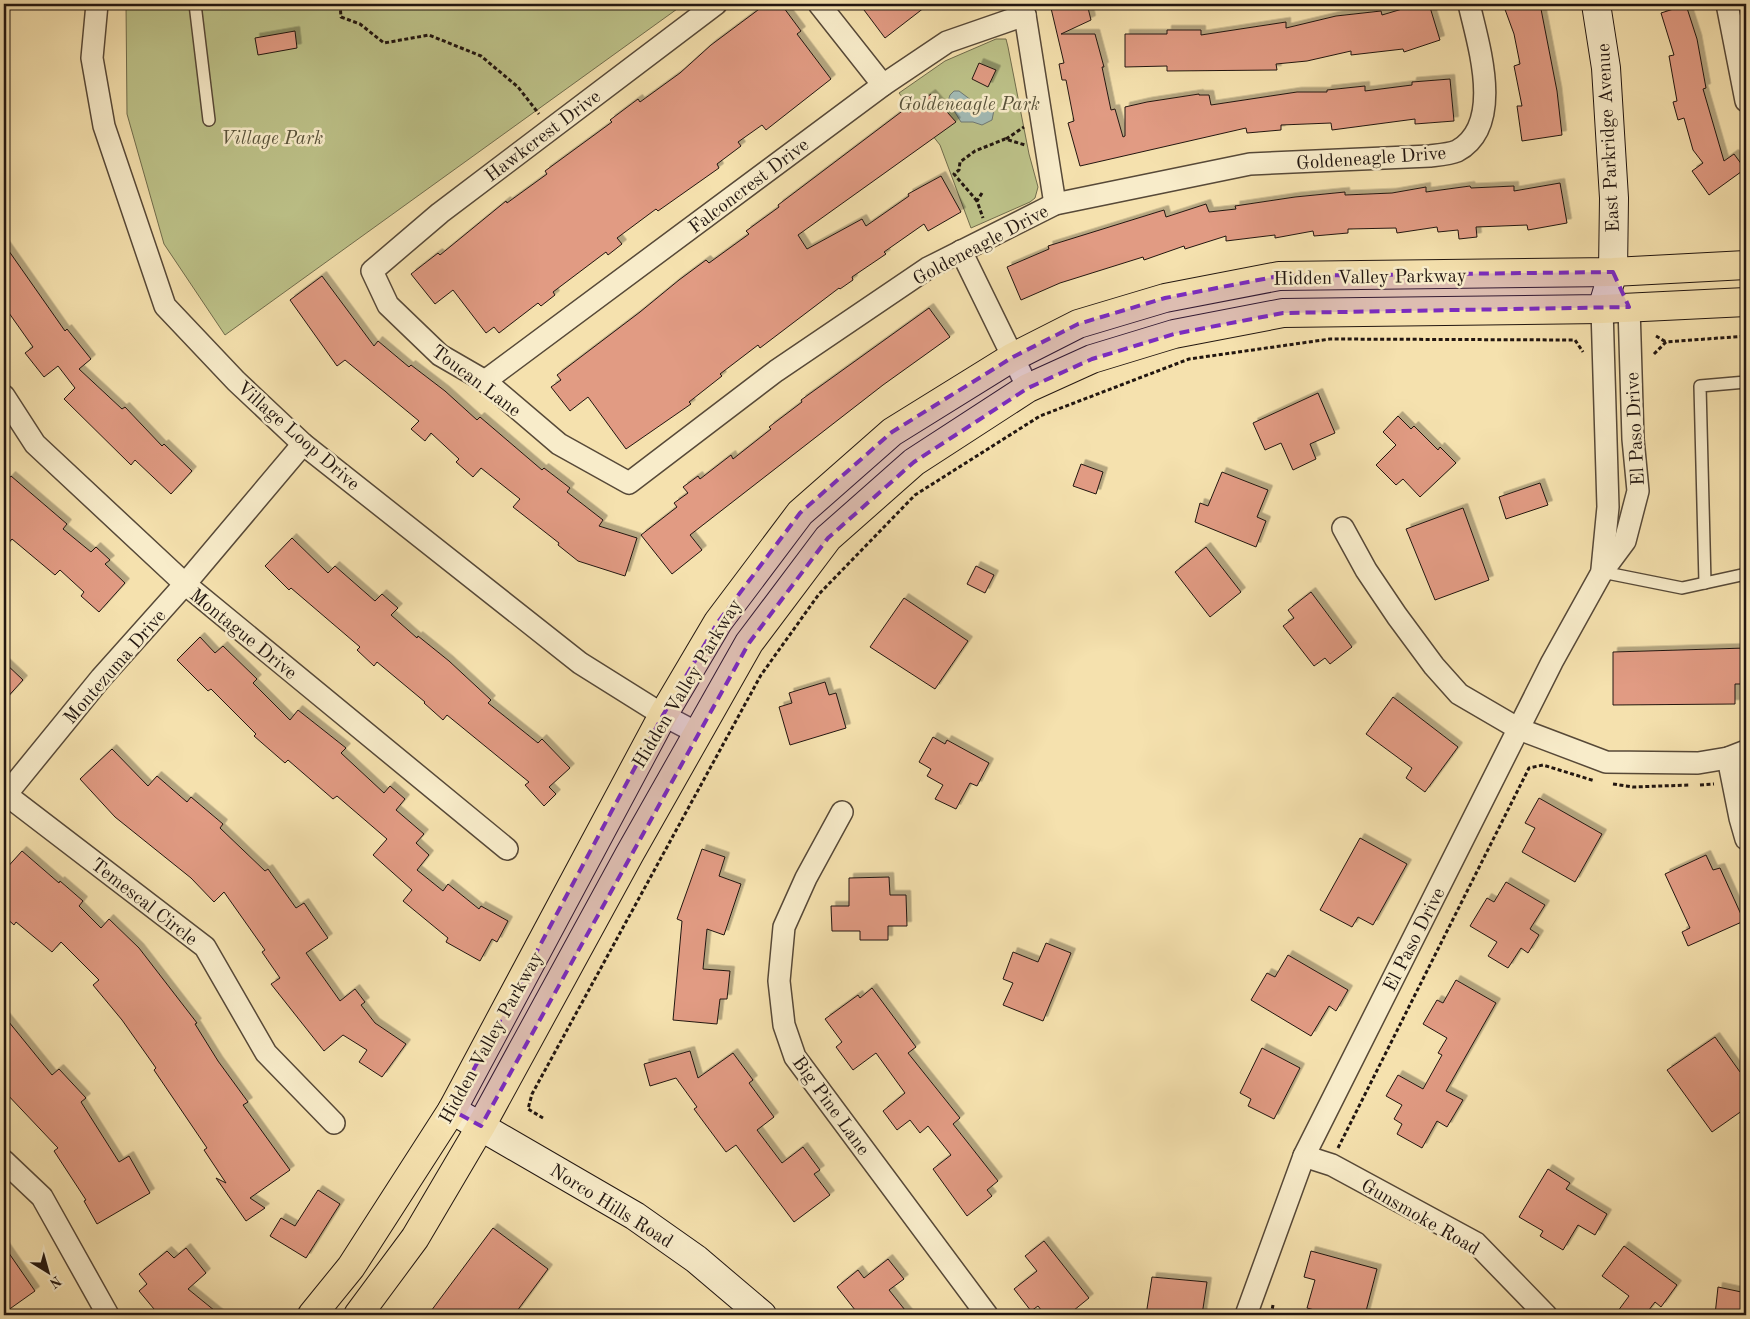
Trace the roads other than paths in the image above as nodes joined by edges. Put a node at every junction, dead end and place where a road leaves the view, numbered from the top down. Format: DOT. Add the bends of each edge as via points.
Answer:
graph roads {
  1 [pos="97,4"];
  2 [pos="194,4"];
  3 [pos="716,4"];
  4 [pos="819,4"];
  5 [pos="1468,4"];
  6 [pos="1596,4"];
  7 [pos="1727,4"];
  8 [pos="1022,9"];
  9 [pos="883,85"];
  10 [pos="1746,101"];
  11 [pos="210,120"];
  12 [pos="1055,204"];
  13 [pos="961,251"];
  14 [pos="1746,265"];
  15 [pos="372,271"];
  16 [pos="1613,272"];
  17 [pos="1746,302"];
  18 [pos="1629,307"];
  19 [pos="1602,309"];
  20 [pos="1013,357"];
  21 [pos="485,381"];
  22 [pos="1746,382"];
  23 [pos="1028,388"];
  24 [pos="4,396"];
  25 [pos="303,444"];
  26 [pos="629,482"];
  27 [pos="1343,528"];
  28 [pos="1602,572"];
  29 [pos="1746,574"];
  30 [pos="1706,583"];
  31 [pos="185,584"];
  32 [pos="663,715"];
  33 [pos="1519,729"];
  34 [pos="697,733"];
  35 [pos="1737,754"];
  36 [pos="4,795"];
  37 [pos="842,812"];
  38 [pos="1746,838"];
  39 [pos="507,848"];
  40 [pos="452,1110"];
  41 [pos="334,1124"];
  42 [pos="481,1126"];
  43 [pos="1304,1156"];
  44 [pos="4,1161"];
  45 [pos="108,1315"];
  46 [pos="312,1315"];
  47 [pos="359,1315"];
  48 [pos="762,1315"];
  49 [pos="987,1315"];
  50 [pos="1246,1315"];
  51 [pos="1546,1315"];
  1 -- 25 [label="street, Village Loop Drive" via="92,58 104,126 165,306 236,381"];
  2 -- 11 [label="lane"];
  3 -- 15 [label="street, Hawkcrest Drive" via="440,212"];
  4 -- 9 [label="street"];
  5 -- 12 [label="street, Goldeneagle Drive" via="1482,59 1485,107 1475,135 1456,151 1430,156 1250,164"];
  6 -- 16 [label="street, East Parkridge Avenue" via="1606,68 1614,198"];
  7 -- 10 [label="street"];
  8 -- 9 [label="street, Falconcrest Drive" via="947,42"];
  8 -- 12 [label="street"];
  9 -- 21 [label="street, Falconcrest Drive"];
  12 -- 13 [label="street, Goldeneagle Drive"];
  13 -- 20 [label="street"];
  13 -- 26 [label="street, Goldeneagle Drive" via="928,268 776,371"];
  14 -- 16 [label="main road, Hidden Valley Parkway"];
  15 -- 21 [label="street, Toucan Lane" via="388,305 440,355"];
  16 -- 18 [label="street, East Parkridge Avenue"];
  16 -- 19 [label="street, East Parkridge Avenue"];
  16 -- 20 [label="main road, Hidden Valley Parkway" via="1279,276 1165,298 1078,324"];
  17 -- 18 [label="main road, Hidden Valley Parkway"];
  18 -- 19 [label="main road, Hidden Valley Parkway"];
  18 -- 28 [label="street, El Paso Drive" via="1638,491 1625,540"];
  19 -- 23 [label="main road, Hidden Valley Parkway" via="1283,313 1174,334 1092,359"];
  19 -- 28 [label="street, El Paso Drive" via="1608,507"];
  20 -- 23 [label="street"];
  20 -- 32 [label="main road, Hidden Valley Parkway" via="892,432 800,513 718,622"];
  21 -- 26 [label="street, Toucan Lane" via="559,444"];
  22 -- 30 [label="lane" via="1700,386"];
  23 -- 34 [label="main road, Hidden Valley Parkway" via="914,462 828,538 749,642"];
  24 -- 31 [label="street, Montague Drive" via="35,444"];
  25 -- 31 [label="street, Montezuma Drive"];
  25 -- 32 [label="street, Village Loop Drive" via="580,663"];
  27 -- 33 [label="street" via="1366,570 1434,666 1459,694"];
  28 -- 30 [label="lane" via="1682,588"];
  28 -- 33 [label="street, El Paso Drive"];
  29 -- 30 [label="lane"];
  31 -- 36 [label="street, Montezuma Drive" via="101,678"];
  31 -- 39 [label="street, Montague Drive"];
  32 -- 34 [label="street, Village Loop Drive"];
  32 -- 40 [label="main road, Hidden Valley Parkway"];
  33 -- 35 [label="street" via="1606,762 1698,763"];
  33 -- 43 [label="street, El Paso Drive"];
  34 -- 42 [label="main road, Hidden Valley Parkway"];
  35 -- 38 [label="street" via="1732,780"];
  36 -- 41 [label="street, Temescal Circle" via="205,947 266,1053"];
  37 -- 49 [label="street, Big Pine Lane" via="784,927 779,981 784,1025 795,1057"];
  40 -- 42 [label="street, Norco Hills Road"];
  40 -- 46 [label="main road, Hidden Valley Parkway" via="350,1267"];
  42 -- 47 [label="main road, Hidden Valley Parkway" via="415,1238"];
  42 -- 48 [label="street, Norco Hills Road" via="634,1216 696,1259"];
  43 -- 50 [label="street, El Paso Drive"];
  43 -- 51 [label="street, Gunsmoke Road" via="1329,1164 1476,1243"];
  44 -- 45 [label="street" via="42,1197"];
}
